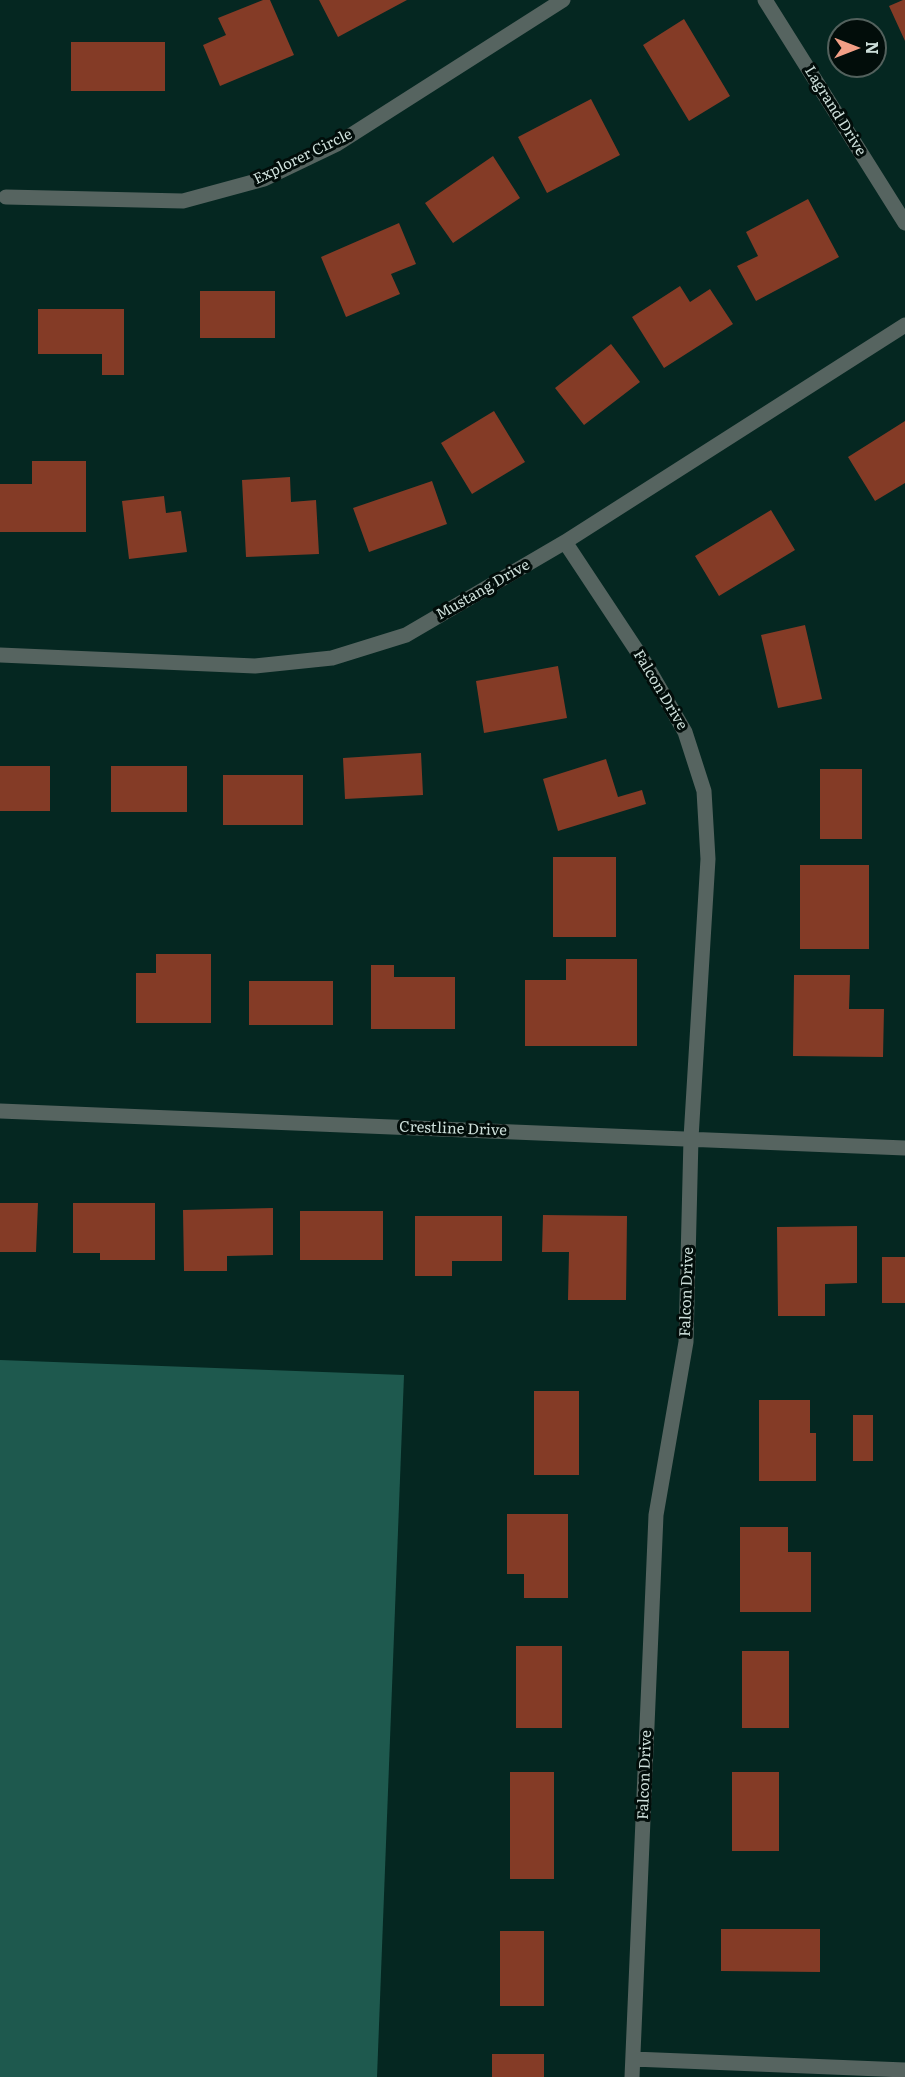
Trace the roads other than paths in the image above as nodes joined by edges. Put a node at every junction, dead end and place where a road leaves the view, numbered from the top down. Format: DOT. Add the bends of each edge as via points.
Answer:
graph roads {
  1 [pos="563,0"];
  2 [pos="765,0"];
  3 [pos="6,197"];
  4 [pos="905,223"];
  5 [pos="905,325"];
  6 [pos="566,542"];
  7 [pos="0,655"];
  8 [pos="0,1111"];
  9 [pos="691,1138"];
  10 [pos="905,1148"];
  11 [pos="633,2059"];
  12 [pos="905,2070"];
  13 [pos="632,2077"];
  1 -- 3 [label="street, Explorer Circle" via="337,144 264,179 183,201"];
  2 -- 4 [label="street, Lagrand Drive"];
  5 -- 6 [label="street, Mustang Drive"];
  6 -- 7 [label="street, Mustang Drive" via="406,635 332,657 255,666"];
  6 -- 9 [label="street, Falcon Drive" via="686,732 704,791 708,859"];
  8 -- 9 [label="street, Crestline Drive"];
  9 -- 10 [label="street, Crestline Drive"];
  9 -- 11 [label="street, Falcon Drive" via="686,1342 656,1515"];
  11 -- 12 [label="street"];
  11 -- 13 [label="street, Falcon Drive"];
}
